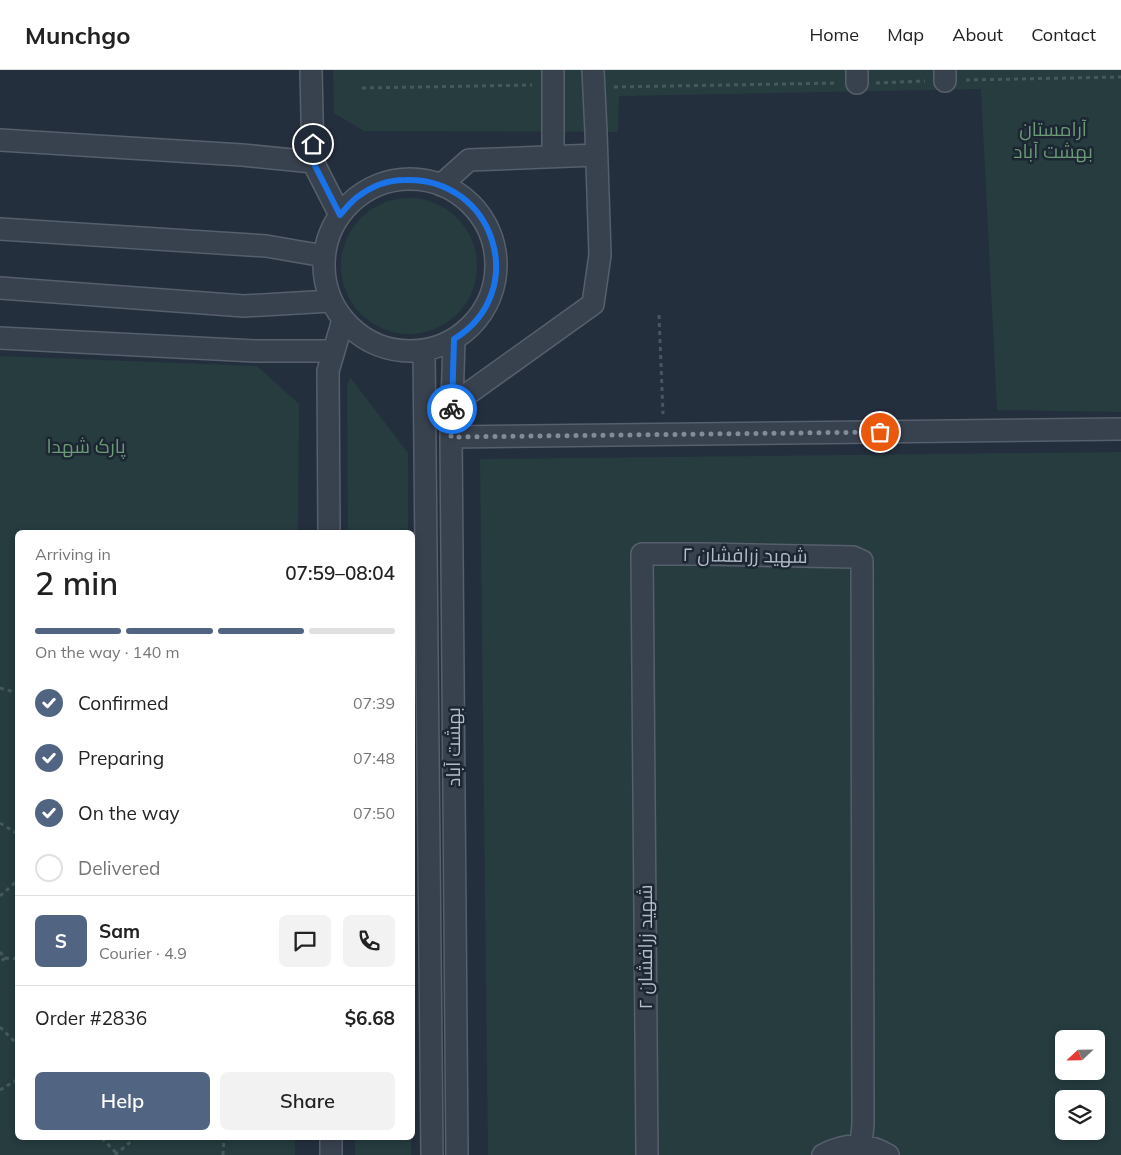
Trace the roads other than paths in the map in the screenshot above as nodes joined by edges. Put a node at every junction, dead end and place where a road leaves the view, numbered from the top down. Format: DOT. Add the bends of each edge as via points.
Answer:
graph roads {
  1 [pos="311,70"];
  2 [pos="593,70"];
  3 [pos="553,78"];
  4 [pos="0,140"];
  5 [pos="596,155"];
  6 [pos="554,156"];
  7 [pos="313,162"];
  8 [pos="440,184"];
  9 [pos="340,215"];
  10 [pos="0,229"];
  11 [pos="324,256"];
  12 [pos="0,288"];
  13 [pos="331,301"];
  14 [pos="343,320"];
  15 [pos="0,338"];
  16 [pos="454,339"];
  17 [pos="424,351"];
  18 [pos="334,352"];
  19 [pos="452,405"];
  20 [pos="1121,429"];
  21 [pos="451,437"];
  22 [pos="329,530"];
  23 [pos="331,1140"];
  24 [pos="861,1145"];
  25 [pos="331,1155"];
  26 [pos="432,1155"];
  27 [pos="457,1155"];
  28 [pos="647,1155"];
  29 [pos="823,1155"];
  30 [pos="888,1155"];
  1 -- 7 [label="street"];
  2 -- 5 [label="street"];
  3 -- 6 [label="street"];
  4 -- 7 [label="street"];
  5 -- 6 [label="street"];
  5 -- 19 [label="street" via="600,255 593,304"];
  6 -- 8 [label="street" via="469,160"];
  7 -- 9 [label="street"];
  8 -- 9 [label="street" via="419,179 396,180 375,186 356,198"];
  8 -- 16 [label="street" via="460,195 477,211 489,230 495,252 496,274 491,296 480,316 465,333"];
  9 -- 11 [label="street" via="329,235"];
  10 -- 11 [label="street" via="266,246"];
  11 -- 13 [label="street" via="325,279"];
  12 -- 13 [label="street" via="244,306"];
  13 -- 14 [label="street"];
  14 -- 17 [label="street" via="360,336 380,346 402,352"];
  14 -- 18 [label="street"];
  15 -- 18 [label="street"];
  16 -- 17 [label="street" via="446,345"];
  16 -- 19 [label="street, بهشت آباد"];
  17 -- 26 [label="street, بهشت آباد"];
  18 -- 22 [label="street" via="328,371"];
  19 -- 21 [label="street, بهشت آباد"];
  20 -- 21 [label="street"];
  21 -- 27 [label="street, بهشت آباد"];
  23 -- 25 [label="street"];
  24 -- 28 [label="street, شهید زرافشان ۲" via="862,561 853,557 642,554"];
  24 -- 29 [label="street" via="834,1149"];
  24 -- 30 [label="street"];
}
